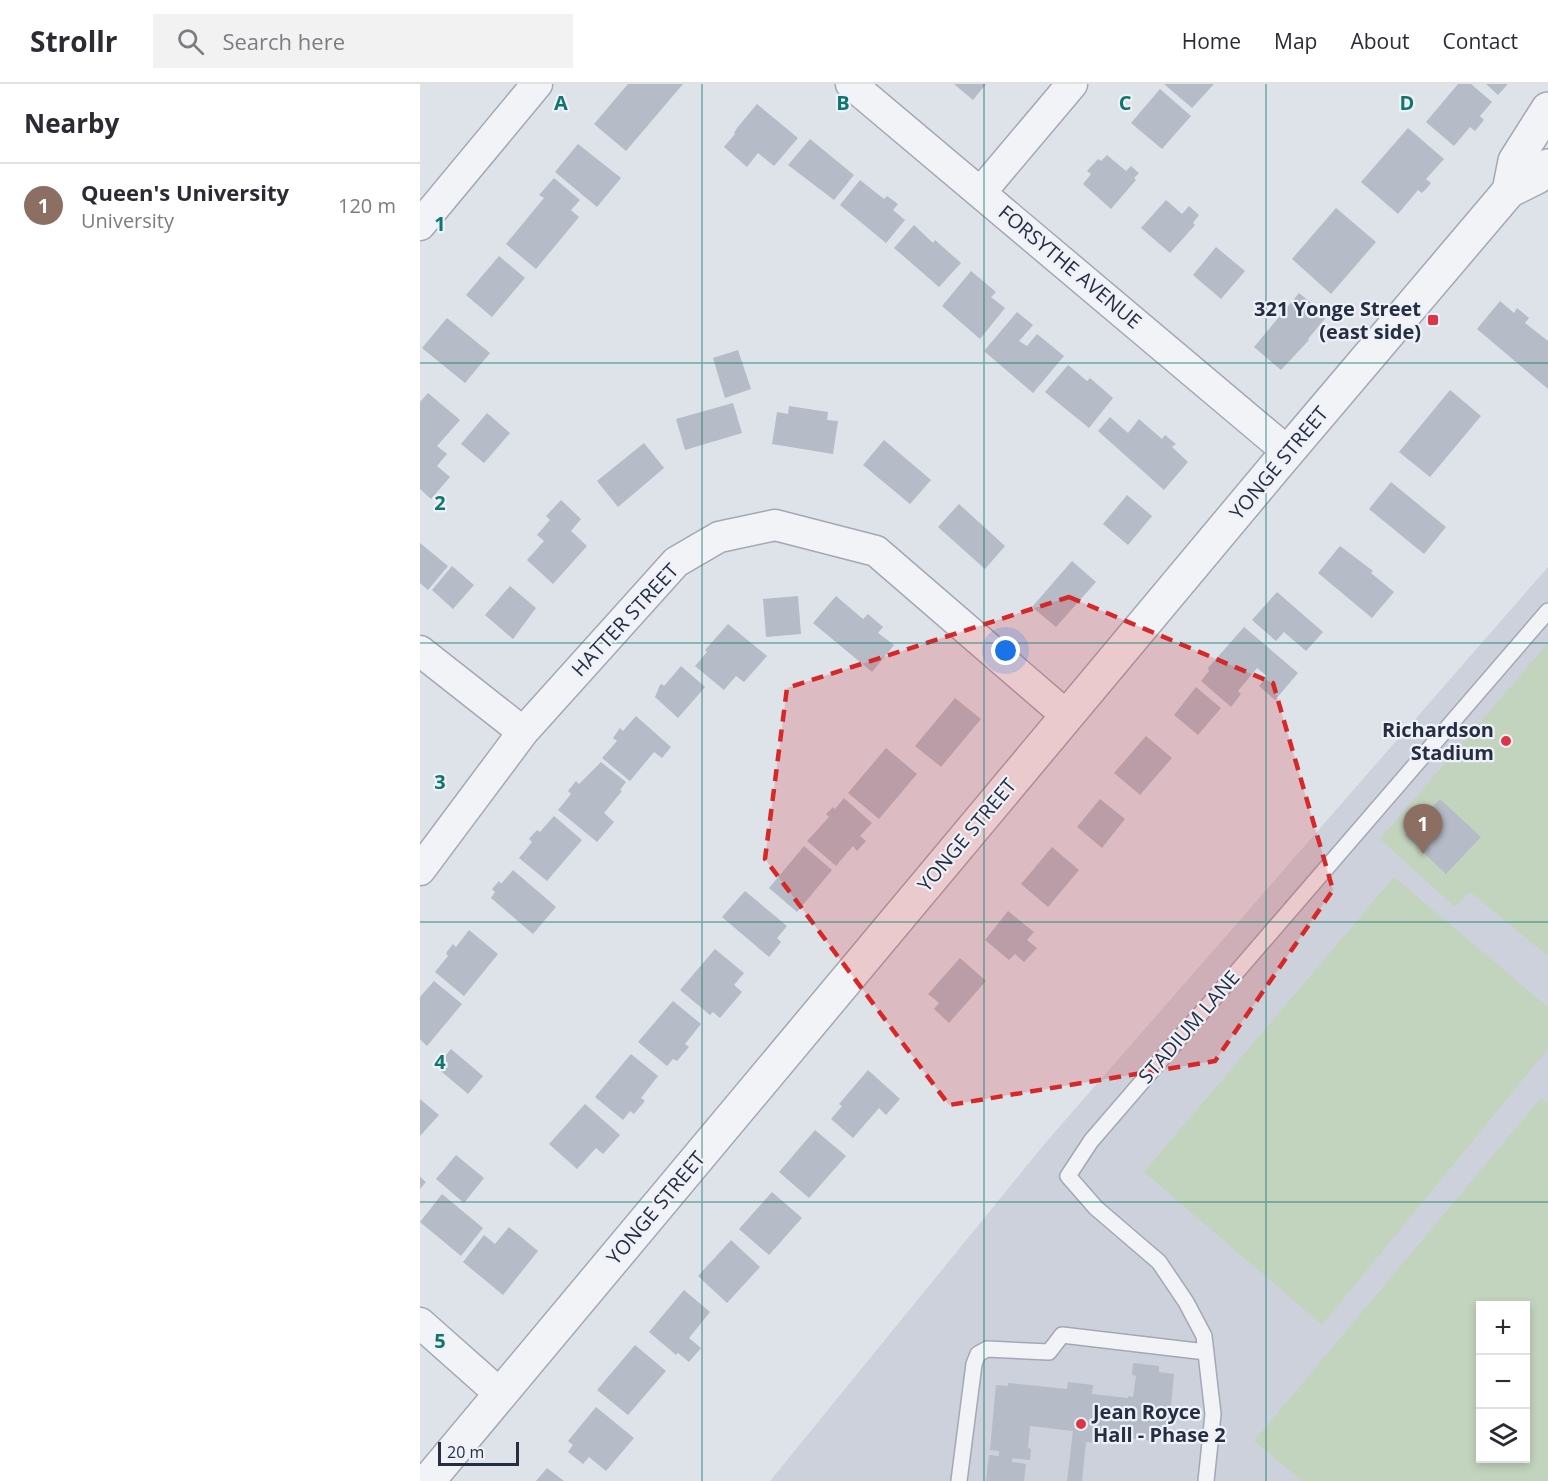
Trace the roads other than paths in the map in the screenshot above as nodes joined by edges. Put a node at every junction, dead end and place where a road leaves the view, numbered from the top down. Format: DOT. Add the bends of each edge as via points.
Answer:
graph roads {
  1 [pos="537,84"];
  2 [pos="851,84"];
  3 [pos="1072,84"];
  4 [pos="1548,109"];
  5 [pos="1548,166"];
  6 [pos="1509,191"];
  7 [pos="981,192"];
  8 [pos="420,225"];
  9 [pos="1288,452"];
  10 [pos="1548,611"];
  11 [pos="420,651"];
  12 [pos="1067,716"];
  13 [pos="522,732"];
  14 [pos="420,870"];
  15 [pos="420,1323"];
  16 [pos="1206,1352"];
  17 [pos="500,1394"];
  18 [pos="428,1481"];
  19 [pos="959,1481"];
  20 [pos="1206,1481"];
  1 -- 8 [label="street"];
  2 -- 7 [label="street, FORSYTHE AVENUE"];
  3 -- 7 [label="street"];
  4 -- 6 [label="street, YONGE STREET" via="1515,162"];
  5 -- 6 [label="street, YONGE STREET" via="1537,177"];
  6 -- 9 [label="street, YONGE STREET"];
  7 -- 9 [label="street, FORSYTHE AVENUE"];
  9 -- 12 [label="street, YONGE STREET"];
  10 -- 16 [label="lane, STADIUM LANE" via="1091,1141 1068,1176 1096,1208 1159,1262 1204,1336"];
  11 -- 13 [label="street"];
  12 -- 13 [label="street, HATTER STREET" via="876,551 775,525 719,537 676,562"];
  12 -- 17 [label="street, YONGE STREET"];
  13 -- 14 [label="street, HATTER STREET"];
  15 -- 17 [label="street"];
  16 -- 19 [label="lane" via="1062,1335 1049,1352 987,1350 978,1354"];
  16 -- 20 [label="lane, STADIUM LANE" via="1213,1414"];
  17 -- 18 [label="street, YONGE STREET"];
}
